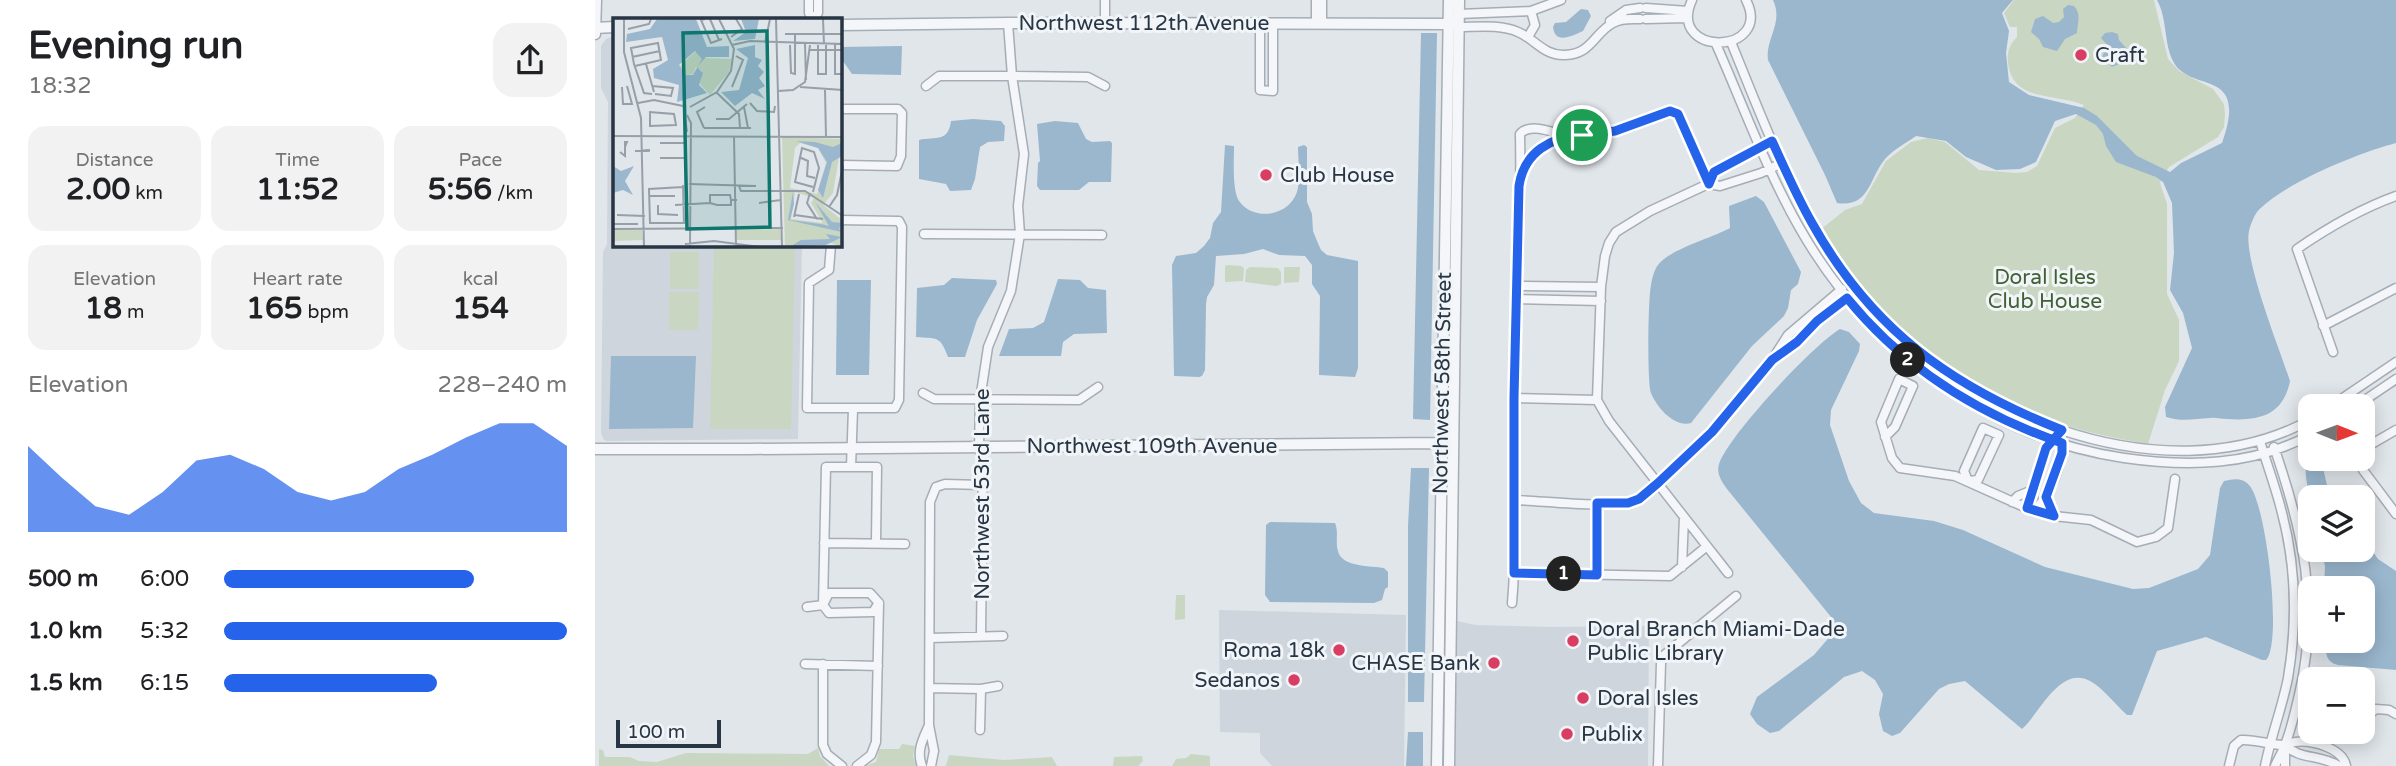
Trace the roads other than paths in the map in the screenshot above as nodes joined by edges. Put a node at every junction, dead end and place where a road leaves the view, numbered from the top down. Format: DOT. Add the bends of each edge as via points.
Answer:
graph roads {
  1 [pos="596,0"];
  2 [pos="809,0"];
  3 [pos="818,0"];
  4 [pos="1105,0"];
  5 [pos="1316,0"];
  6 [pos="1322,0"];
  7 [pos="1448,0"];
  8 [pos="1459,0"];
  9 [pos="1561,0"];
  10 [pos="1692,0"];
  11 [pos="1746,0"];
  12 [pos="1663,4"];
  13 [pos="1531,12"];
  14 [pos="1459,14"];
  15 [pos="1688,14"];
  16 [pos="812,18"];
  17 [pos="814,18"];
  18 [pos="1660,20"];
  19 [pos="1009,23"];
  20 [pos="1105,23"];
  21 [pos="1260,23"];
  22 [pos="1273,23"];
  23 [pos="1319,23"];
  24 [pos="842,25"];
  25 [pos="1453,25"];
  26 [pos="595,27"];
  27 [pos="613,27"];
  28 [pos="1603,32"];
  29 [pos="595,34"];
  30 [pos="1528,37"];
  31 [pos="1731,42"];
  32 [pos="1716,44"];
  33 [pos="1012,76"];
  34 [pos="926,86"];
  35 [pos="1105,86"];
  36 [pos="842,109"];
  37 [pos="1568,136"];
  38 [pos="1772,141"];
  39 [pos="1761,146"];
  40 [pos="1782,163"];
  41 [pos="842,165"];
  42 [pos="1771,169"];
  43 [pos="1521,174"];
  44 [pos="1709,184"];
  45 [pos="2396,196"];
  46 [pos="842,220"];
  47 [pos="924,233"];
  48 [pos="1020,234"];
  49 [pos="1102,235"];
  50 [pos="831,247"];
  51 [pos="1850,283"];
  52 [pos="1517,286"];
  53 [pos="1601,287"];
  54 [pos="2396,288"];
  55 [pos="1841,290"];
  56 [pos="1857,292"];
  57 [pos="1847,298"];
  58 [pos="1517,299"];
  59 [pos="1601,301"];
  60 [pos="2323,326"];
  61 [pos="2333,352"];
  62 [pos="1772,360"];
  63 [pos="2396,362"];
  64 [pos="2396,379"];
  65 [pos="1098,387"];
  66 [pos="923,393"];
  67 [pos="2349,394"];
  68 [pos="2374,394"];
  69 [pos="1514,398"];
  70 [pos="979,400"];
  71 [pos="1597,400"];
  72 [pos="853,409"];
  73 [pos="2298,426"];
  74 [pos="2062,430"];
  75 [pos="2396,430"];
  76 [pos="1885,437"];
  77 [pos="2271,438"];
  78 [pos="2052,439"];
  79 [pos="2298,440"];
  80 [pos="2260,441"];
  81 [pos="1447,443"];
  82 [pos="2062,443"];
  83 [pos="2375,443"];
  84 [pos="979,447"];
  85 [pos="852,448"];
  86 [pos="595,449"];
  87 [pos="2275,449"];
  88 [pos="2263,453"];
  89 [pos="851,467"];
  90 [pos="2364,471"];
  91 [pos="2036,475"];
  92 [pos="2175,479"];
  93 [pos="1968,481"];
  94 [pos="2052,481"];
  95 [pos="1658,483"];
  96 [pos="982,485"];
  97 [pos="2031,491"];
  98 [pos="2046,497"];
  99 [pos="1515,500"];
  100 [pos="2013,502"];
  101 [pos="1597,503"];
  102 [pos="2030,510"];
  103 [pos="2396,514"];
  104 [pos="2054,516"];
  105 [pos="1683,517"];
  106 [pos="824,542"];
  107 [pos="876,542"];
  108 [pos="905,544"];
  109 [pos="1706,547"];
  110 [pos="1682,567"];
  111 [pos="1514,573"];
  112 [pos="1728,573"];
  113 [pos="1597,575"];
  114 [pos="1736,596"];
  115 [pos="879,603"];
  116 [pos="1511,603"];
  117 [pos="823,605"];
  118 [pos="807,607"];
  119 [pos="981,636"];
  120 [pos="1003,636"];
  121 [pos="930,638"];
  122 [pos="805,664"];
  123 [pos="823,664"];
  124 [pos="878,666"];
  125 [pos="998,685"];
  126 [pos="929,688"];
  127 [pos="981,689"];
  128 [pos="2376,709"];
  129 [pos="2396,714"];
  130 [pos="929,725"];
  131 [pos="980,730"];
  132 [pos="2270,742"];
  133 [pos="921,745"];
  134 [pos="934,746"];
  135 [pos="2285,746"];
  136 [pos="842,766"];
  137 [pos="857,766"];
  138 [pos="922,766"];
  139 [pos="931,766"];
  140 [pos="1437,766"];
  141 [pos="1448,766"];
  142 [pos="1658,766"];
  143 [pos="2229,766"];
  144 [pos="2265,766"];
  145 [pos="2275,766"];
  146 [pos="2285,766"];
  147 [pos="2339,766"];
  148 [pos="2346,766"];
  1 -- 26 [label="street"];
  2 -- 16 [label="street"];
  3 -- 17 [label="street"];
  4 -- 20 [label="street"];
  5 -- 23 [label="street"];
  6 -- 23 [label="street"];
  7 -- 25 [label="street, Northwest 58th Street"];
  8 -- 14 [label="street, Northwest 58th Street"];
  9 -- 13 [label="street"];
  10 -- 15 [label="street"];
  11 -- 31 [label="street" via="1749,24"];
  12 -- 15 [label="street, Northwest 112th Avenue"];
  12 -- 18 [label="street"];
  12 -- 28 [label="street, Northwest 112th Avenue" via="1626,10 1611,19"];
  13 -- 14 [label="street"];
  13 -- 30 [label="street" via="1535,24"];
  14 -- 25 [label="street, Northwest 58th Street"];
  15 -- 18 [label="street, Northwest 112th Avenue"];
  15 -- 32 [label="street" via="1695,34"];
  18 -- 28 [label="street, Northwest 112th Avenue" via="1625,19"];
  19 -- 20 [label="street, Northwest 112th Avenue"];
  19 -- 24 [label="street, Northwest 112th Avenue"];
  19 -- 33 [label="street, Northwest 53rd Lane"];
  20 -- 21 [label="street, Northwest 112th Avenue"];
  21 -- 22 [label="street, Northwest 112th Avenue"];
  21 -- 22 [label="street" via="1260,90 1273,90"];
  22 -- 23 [label="street, Northwest 112th Avenue"];
  23 -- 25 [label="street, Northwest 112th Avenue"];
  25 -- 30 [label="street, Northwest 112th Avenue" via="1506,28"];
  25 -- 81 [label="street, Northwest 58th Street"];
  26 -- 27 [label="street"];
  26 -- 29 [label="street"];
  28 -- 30 [label="street, Northwest 112th Avenue" via="1581,51 1566,55 1552,54"];
  31 -- 32 [label="street"];
  31 -- 38 [label="street"];
  32 -- 39 [label="street"];
  33 -- 34 [label="street" via="939,76"];
  33 -- 35 [label="street" via="1088,78"];
  33 -- 48 [label="street, Northwest 53rd Lane" via="1024,154"];
  36 -- 41 [label="street" via="898,109 902,113 897,166"];
  37 -- 43 [label="street" via="1541,148"];
  37 -- 43 [label="street" via="1524,129 1520,134"];
  37 -- 44 [label="street" via="1615,131 1670,111 1681,119"];
  38 -- 39 [label="street"];
  38 -- 40 [label="street"];
  39 -- 42 [label="street"];
  39 -- 44 [label="street" via="1714,172"];
  40 -- 42 [label="street"];
  40 -- 51 [label="street" via="1812,224"];
  42 -- 44 [label="street" via="1720,186"];
  42 -- 55 [label="street" via="1799,227"];
  43 -- 52 [label="street"];
  44 -- 53 [label="street" via="1616,232 1605,256"];
  45 -- 60 [label="street" via="2365,207 2297,249"];
  46 -- 72 [label="street" via="899,221 902,228 899,400 895,408"];
  47 -- 48 [label="street"];
  48 -- 49 [label="street"];
  48 -- 70 [label="street, Northwest 53rd Lane" via="1011,291 988,347"];
  50 -- 72 [label="street" via="829,270 809,284 807,408"];
  51 -- 55 [label="street"];
  51 -- 56 [label="street"];
  52 -- 53 [label="street"];
  52 -- 58 [label="street"];
  53 -- 59 [label="street"];
  54 -- 60 [label="street"];
  55 -- 57 [label="street"];
  55 -- 62 [label="street" via="1787,335"];
  56 -- 57 [label="street"];
  56 -- 74 [label="street" via="1896,333 1966,385"];
  57 -- 62 [label="street"];
  57 -- 78 [label="street" via="1893,347 1939,383 1981,409"];
  58 -- 59 [label="street"];
  58 -- 69 [label="street"];
  59 -- 71 [label="street"];
  60 -- 61 [label="street"];
  62 -- 95 [label="street" via="1712,432"];
  63 -- 67 [label="street"];
  64 -- 68 [label="street"];
  65 -- 70 [label="street" via="1079,400"];
  66 -- 70 [label="street" via="934,399"];
  69 -- 71 [label="street"];
  69 -- 99 [label="street"];
  70 -- 84 [label="street, Northwest 53rd Lane"];
  71 -- 95 [label="street"];
  72 -- 85 [label="street"];
  73 -- 77 [label="street"];
  74 -- 78 [label="street"];
  74 -- 80 [label="street" via="2171,450 2210,450"];
  74 -- 82 [label="street"];
  75 -- 83 [label="street"];
  76 -- 76 [label="street" via="1895,428 1913,386 1899,379 1881,419"];
  76 -- 93 [label="street" via="1900,468"];
  77 -- 80 [label="street"];
  77 -- 87 [label="street"];
  78 -- 82 [label="street"];
  78 -- 91 [label="street"];
  79 -- 87 [label="street"];
  80 -- 88 [label="street"];
  81 -- 84 [label="street, Northwest 109th Avenue"];
  81 -- 140 [label="street, Northwest 58th Street"];
  81 -- 141 [label="street, Northwest 58th Street"];
  82 -- 88 [label="street" via="2166,464 2221,462"];
  82 -- 94 [label="street"];
  84 -- 85 [label="street, Northwest 109th Avenue"];
  84 -- 96 [label="street, Northwest 53rd Lane"];
  85 -- 86 [label="street, Northwest 109th Avenue"];
  85 -- 89 [label="street"];
  87 -- 88 [label="street"];
  87 -- 135 [label="street" via="2302,539 2308,593 2302,680"];
  88 -- 132 [label="street" via="2282,513 2293,582 2289,667"];
  89 -- 106 [label="street" via="826,467"];
  89 -- 107 [label="street" via="877,467"];
  90 -- 103 [label="street"];
  91 -- 94 [label="street"];
  91 -- 97 [label="street"];
  92 -- 104 [label="street" via="2168,528 2137,542 2091,520"];
  93 -- 93 [label="street" via="1978,480 1999,435 1983,428 1964,471"];
  93 -- 100 [label="street"];
  94 -- 98 [label="street"];
  95 -- 101 [label="street" via="1628,503"];
  95 -- 105 [label="street"];
  96 -- 119 [label="street, Northwest 53rd Lane"];
  96 -- 121 [label="street" via="945,484 936,487 930,502"];
  97 -- 100 [label="street"];
  97 -- 102 [label="street"];
  98 -- 102 [label="street"];
  98 -- 104 [label="street"];
  99 -- 101 [label="street"];
  99 -- 111 [label="street"];
  100 -- 102 [label="street"];
  101 -- 113 [label="street"];
  102 -- 104 [label="street"];
  105 -- 109 [label="street"];
  105 -- 110 [label="street"];
  106 -- 107 [label="street"];
  106 -- 117 [label="street"];
  107 -- 108 [label="street"];
  109 -- 110 [label="street"];
  109 -- 112 [label="street"];
  110 -- 113 [label="street" via="1670,576"];
  111 -- 113 [label="street"];
  111 -- 116 [label="street"];
  114 -- 142 [label="street" via="1663,656"];
  115 -- 117 [label="street" via="873,612 829,613"];
  115 -- 117 [label="street" via="870,593 829,593"];
  115 -- 124 [label="street"];
  117 -- 118 [label="street"];
  119 -- 120 [label="street"];
  119 -- 121 [label="street"];
  121 -- 126 [label="street"];
  122 -- 123 [label="street"];
  123 -- 124 [label="street"];
  123 -- 136 [label="street" via="823,745"];
  124 -- 137 [label="street" via="876,742 871,755"];
  125 -- 127 [label="street"];
  126 -- 127 [label="street"];
  126 -- 130 [label="street"];
  127 -- 131 [label="street"];
  128 -- 129 [label="street"];
  130 -- 133 [label="street"];
  130 -- 134 [label="street"];
  132 -- 135 [label="street"];
  132 -- 143 [label="street" via="2241,740 2234,746"];
  132 -- 144 [label="street"];
  133 -- 134 [label="street"];
  133 -- 138 [label="street"];
  134 -- 139 [label="street"];
  135 -- 145 [label="street"];
  135 -- 146 [label="street"];
  135 -- 147 [label="street" via="2292,753 2329,759"];
  135 -- 148 [label="street" via="2295,742 2332,748 2345,759"];
}
